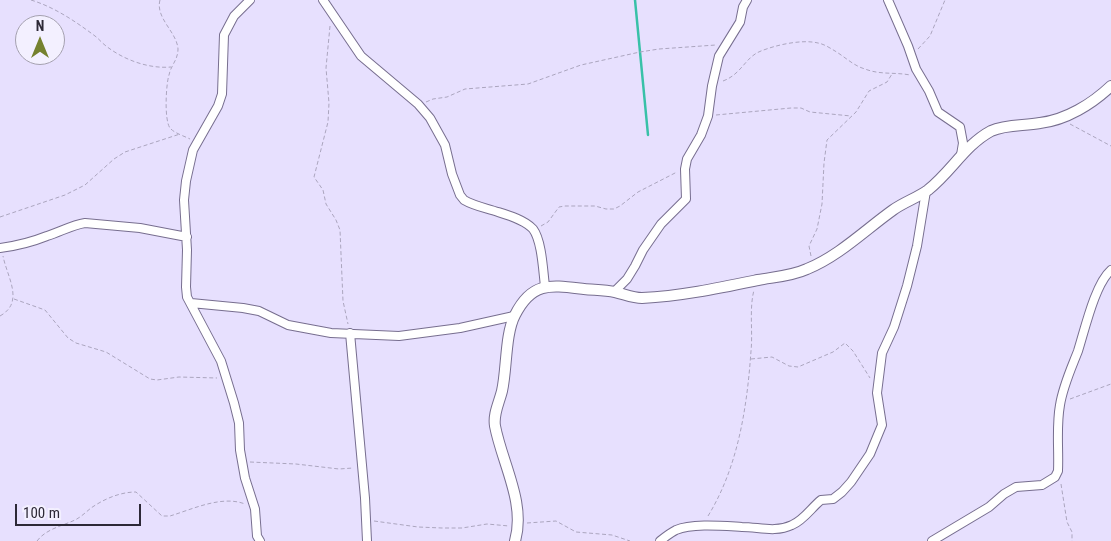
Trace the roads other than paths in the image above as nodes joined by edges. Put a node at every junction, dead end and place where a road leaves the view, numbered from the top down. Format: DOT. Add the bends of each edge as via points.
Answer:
graph roads {
  1 [pos="250,0"];
  2 [pos="324,0"];
  3 [pos="747,0"];
  4 [pos="888,0"];
  5 [pos="1111,86"];
  6 [pos="961,155"];
  7 [pos="926,191"];
  8 [pos="187,237"];
  9 [pos="0,248"];
  10 [pos="1111,270"];
  11 [pos="545,286"];
  12 [pos="614,292"];
  13 [pos="191,303"];
  14 [pos="514,316"];
  15 [pos="350,333"];
  16 [pos="258,539"];
  17 [pos="367,541"];
  18 [pos="515,541"];
  19 [pos="660,541"];
  20 [pos="932,541"];
  1 -- 8 [label="street" via="234,16 224,34 222,94 193,150 184,193"];
  2 -- 11 [label="street" via="361,56 430,118 445,145 460,195 470,203 506,214 533,229 541,254"];
  3 -- 12 [label="street" via="740,22 719,56 708,116 687,160 686,199 661,224 636,266"];
  4 -- 6 [label="street" via="916,69 938,112 960,127"];
  5 -- 6 [label="street" via="1098,98 1057,119 993,130"];
  6 -- 7 [label="street"];
  7 -- 12 [label="street" via="900,205 822,262 805,270 704,292 664,297 638,298"];
  7 -- 19 [label="street" via="907,286 882,353 877,393 882,425 860,470 842,492 833,499 821,500 793,525 779,529 702,526 677,530"];
  8 -- 9 [label="street" via="140,228 85,223"];
  8 -- 13 [label="street" via="186,287"];
  10 -- 20 [label="street" via="1094,300 1065,382 1055,477 1042,485 1010,491"];
  11 -- 12 [label="street"];
  11 -- 14 [label="street" via="529,296"];
  13 -- 15 [label="street" via="259,311 288,325"];
  13 -- 16 [label="street" via="221,361 239,424 242,461 255,509"];
  14 -- 15 [label="street" via="460,328 399,336"];
  14 -- 18 [label="street" via="502,393 494,419 515,498 518,525"];
  15 -- 17 [label="street"];
}
